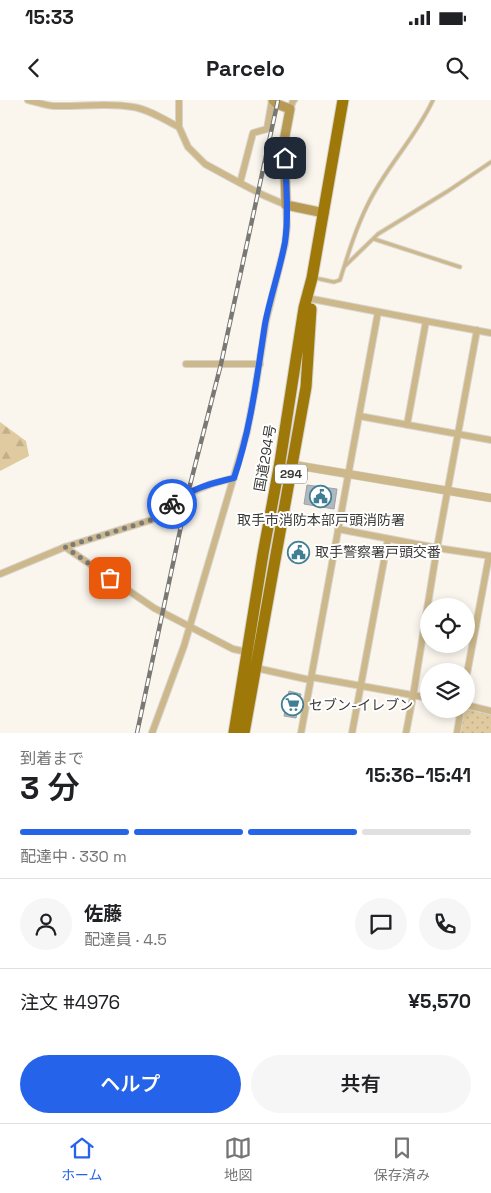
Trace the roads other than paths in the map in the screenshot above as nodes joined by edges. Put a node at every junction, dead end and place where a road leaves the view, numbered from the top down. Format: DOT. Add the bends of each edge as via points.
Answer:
graph roads {
  1 [pos="28,100"];
  2 [pos="179,100"];
  3 [pos="272,100"];
  4 [pos="344,100"];
  5 [pos="433,100"];
  6 [pos="292,104"];
  7 [pos="179,127"];
  8 [pos="491,162"];
  9 [pos="240,182"];
  10 [pos="286,204"];
  11 [pos="324,213"];
  12 [pos="373,238"];
  13 [pos="344,266"];
  14 [pos="460,268"];
  15 [pos="312,278"];
  16 [pos="309,299"];
  17 [pos="378,312"];
  18 [pos="426,322"];
  19 [pos="477,330"];
  20 [pos="491,333"];
  21 [pos="186,364"];
  22 [pos="260,364"];
  23 [pos="359,416"];
  24 [pos="407,425"];
  25 [pos="458,433"];
  26 [pos="491,440"];
  27 [pos="280,462"];
  28 [pos="293,464"];
  29 [pos="348,473"];
  30 [pos="234,478"];
  31 [pos="448,491"];
  32 [pos="491,498"];
  33 [pos="338,529"];
  34 [pos="388,539"];
  35 [pos="65,547"];
  36 [pos="437,548"];
  37 [pos="490,556"];
  38 [pos="0,574"];
  39 [pos="190,627"];
  40 [pos="247,652"];
  41 [pos="469,663"];
  42 [pos="256,668"];
  43 [pos="311,678"];
  44 [pos="360,686"];
  45 [pos="413,696"];
  46 [pos="420,697"];
  47 [pos="475,707"];
  48 [pos="491,710"];
  49 [pos="460,718"];
  50 [pos="152,733"];
  51 [pos="234,733"];
  52 [pos="244,733"];
  53 [pos="301,733"];
  54 [pos="352,733"];
  55 [pos="406,733"];
  56 [pos="457,733"];
  1 -- 7 [label="street" via="52,106 116,104 135,107"];
  2 -- 7 [label="street"];
  3 -- 6 [label="main road" via="277,104"];
  3 -- 9 [label="street" via="267,129 253,133"];
  4 -- 11 [label="highway, 国道294号 / 294"];
  5 -- 13 [label="lane" via="368,203"];
  6 -- 10 [label="main road" via="284,141"];
  7 -- 9 [label="street" via="188,147 204,164"];
  8 -- 12 [label="lane"];
  9 -- 10 [label="street"];
  10 -- 11 [label="main road"];
  10 -- 22 [label="street" via="285,244 266,321"];
  11 -- 15 [label="highway, 国道294号 / 294"];
  12 -- 13 [label="lane"];
  12 -- 14 [label="lane"];
  13 -- 15 [label="lane" via="340,280"];
  15 -- 16 [label="highway, 国道294号 / 294"];
  16 -- 17 [label="street"];
  16 -- 27 [label="highway, 国道294号 / 294"];
  16 -- 28 [label="highway, 国道294号 / 294" via="306,387"];
  17 -- 18 [label="street"];
  17 -- 23 [label="street"];
  18 -- 19 [label="street"];
  18 -- 24 [label="street"];
  19 -- 20 [label="street"];
  19 -- 25 [label="street"];
  21 -- 22 [label="street"];
  22 -- 30 [label="street"];
  23 -- 24 [label="street"];
  23 -- 29 [label="street"];
  24 -- 25 [label="street"];
  25 -- 26 [label="street"];
  25 -- 31 [label="street"];
  27 -- 28 [label="street"];
  27 -- 40 [label="highway, 国道294号 / 294"];
  28 -- 29 [label="street"];
  28 -- 42 [label="highway, 国道294号 / 294"];
  29 -- 31 [label="street"];
  29 -- 33 [label="street"];
  30 -- 35 [label="street" via="180,497 151,520"];
  30 -- 39 [label="street"];
  31 -- 32 [label="street"];
  31 -- 36 [label="street"];
  33 -- 34 [label="street"];
  33 -- 43 [label="street"];
  34 -- 36 [label="street"];
  34 -- 44 [label="street"];
  35 -- 38 [label="street"];
  35 -- 39 [label="street" via="154,608"];
  36 -- 37 [label="street"];
  36 -- 45 [label="street"];
  37 -- 41 [label="street"];
  39 -- 40 [label="street" via="233,649"];
  39 -- 50 [label="street"];
  40 -- 51 [label="highway, 国道294号 / 294"];
  42 -- 43 [label="street"];
  42 -- 52 [label="highway, 国道294号 / 294"];
  43 -- 44 [label="street"];
  43 -- 53 [label="street"];
  44 -- 45 [label="street"];
  44 -- 54 [label="street"];
  45 -- 46 [label="street"];
  45 -- 55 [label="street"];
  47 -- 48 [label="street"];
  49 -- 56 [label="street"];
}
